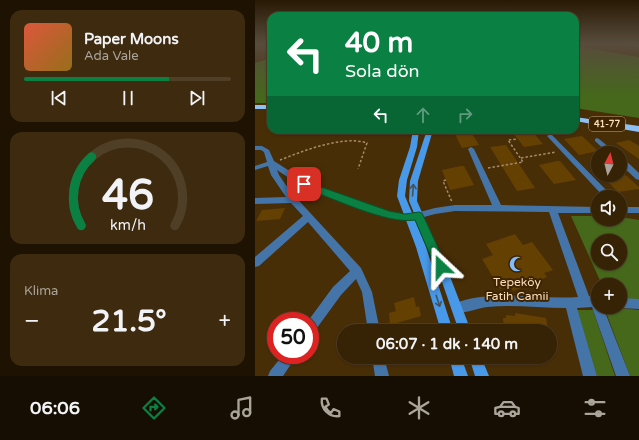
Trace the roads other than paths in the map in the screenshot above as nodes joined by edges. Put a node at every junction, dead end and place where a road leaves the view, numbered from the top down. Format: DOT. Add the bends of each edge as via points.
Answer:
graph roads {
  1 [pos="255,107"];
  2 [pos="267,107"];
  3 [pos="255,113"];
  4 [pos="267,113"];
  5 [pos="579,114"];
  6 [pos="579,120"];
  7 [pos="639,123"];
  8 [pos="639,129"];
  9 [pos="415,134"];
  10 [pos="428,134"];
  11 [pos="550,136"];
  12 [pos="597,140"];
  13 [pos="604,146"];
  14 [pos="255,148"];
  15 [pos="471,150"];
  16 [pos="272,163"];
  17 [pos="627,166"];
  18 [pos="255,168"];
  19 [pos="639,177"];
  20 [pos="602,190"];
  21 [pos="293,200"];
  22 [pos="255,202"];
  23 [pos="498,209"];
  24 [pos="552,209"];
  25 [pos="591,210"];
  26 [pos="627,210"];
  27 [pos="639,210"];
  28 [pos="309,216"];
  29 [pos="419,216"];
  30 [pos="409,218"];
  31 [pos="255,263"];
  32 [pos="357,271"];
  33 [pos="591,297"];
  34 [pos="591,302"];
  35 [pos="570,303"];
  36 [pos="627,303"];
  37 [pos="639,304"];
  38 [pos="457,308"];
  39 [pos="598,314"];
  40 [pos="319,316"];
  41 [pos="373,324"];
  42 [pos="445,324"];
  43 [pos="463,324"];
  44 [pos="284,364"];
  45 [pos="379,364"];
  46 [pos="457,364"];
  47 [pos="478,364"];
  48 [pos="275,376"];
  49 [pos="382,376"];
  50 [pos="461,376"];
  51 [pos="482,376"];
  52 [pos="590,376"];
  53 [pos="623,376"];
  1 -- 2 [label="highway"];
  3 -- 4 [label="highway"];
  5 -- 7 [label="highway, 41-77"];
  6 -- 8 [label="highway, 41-77"];
  9 -- 30 [label="main road" via="401,192"];
  29 -- 10 [label="main road, one-way" via="413,201 413,188"];
  11 -- 20 [label="street"];
  12 -- 13 [label="street"];
  14 -- 16 [label="street" via="267,151"];
  15 -- 23 [label="street"];
  16 -- 18 [label="street"];
  16 -- 21 [label="street" via="275,175"];
  16 -- 30 [label="street" via="310,188 388,215"];
  17 -- 19 [label="street"];
  21 -- 22 [label="street"];
  21 -- 28 [label="street"];
  23 -- 24 [label="street"];
  23 -- 29 [label="street" via="455,208"];
  24 -- 25 [label="street"];
  24 -- 33 [label="street"];
  26 -- 27 [label="street"];
  28 -- 31 [label="street"];
  28 -- 32 [label="street"];
  29 -- 30 [label="street"];
  29 -- 38 [label="main road"];
  30 -- 42 [label="main road, one-way" via="421,247"];
  32 -- 40 [label="street" via="337,291"];
  32 -- 41 [label="street" via="367,292"];
  34 -- 35 [label="street"];
  35 -- 38 [label="street" via="499,300"];
  35 -- 52 [label="street"];
  36 -- 37 [label="street"];
  38 -- 43 [label="main road"];
  39 -- 53 [label="street"];
  44 -- 48 [label="street"];
  45 -- 49 [label="street"];
  46 -- 50 [label="main road"];
  47 -- 51 [label="main road"];
}
